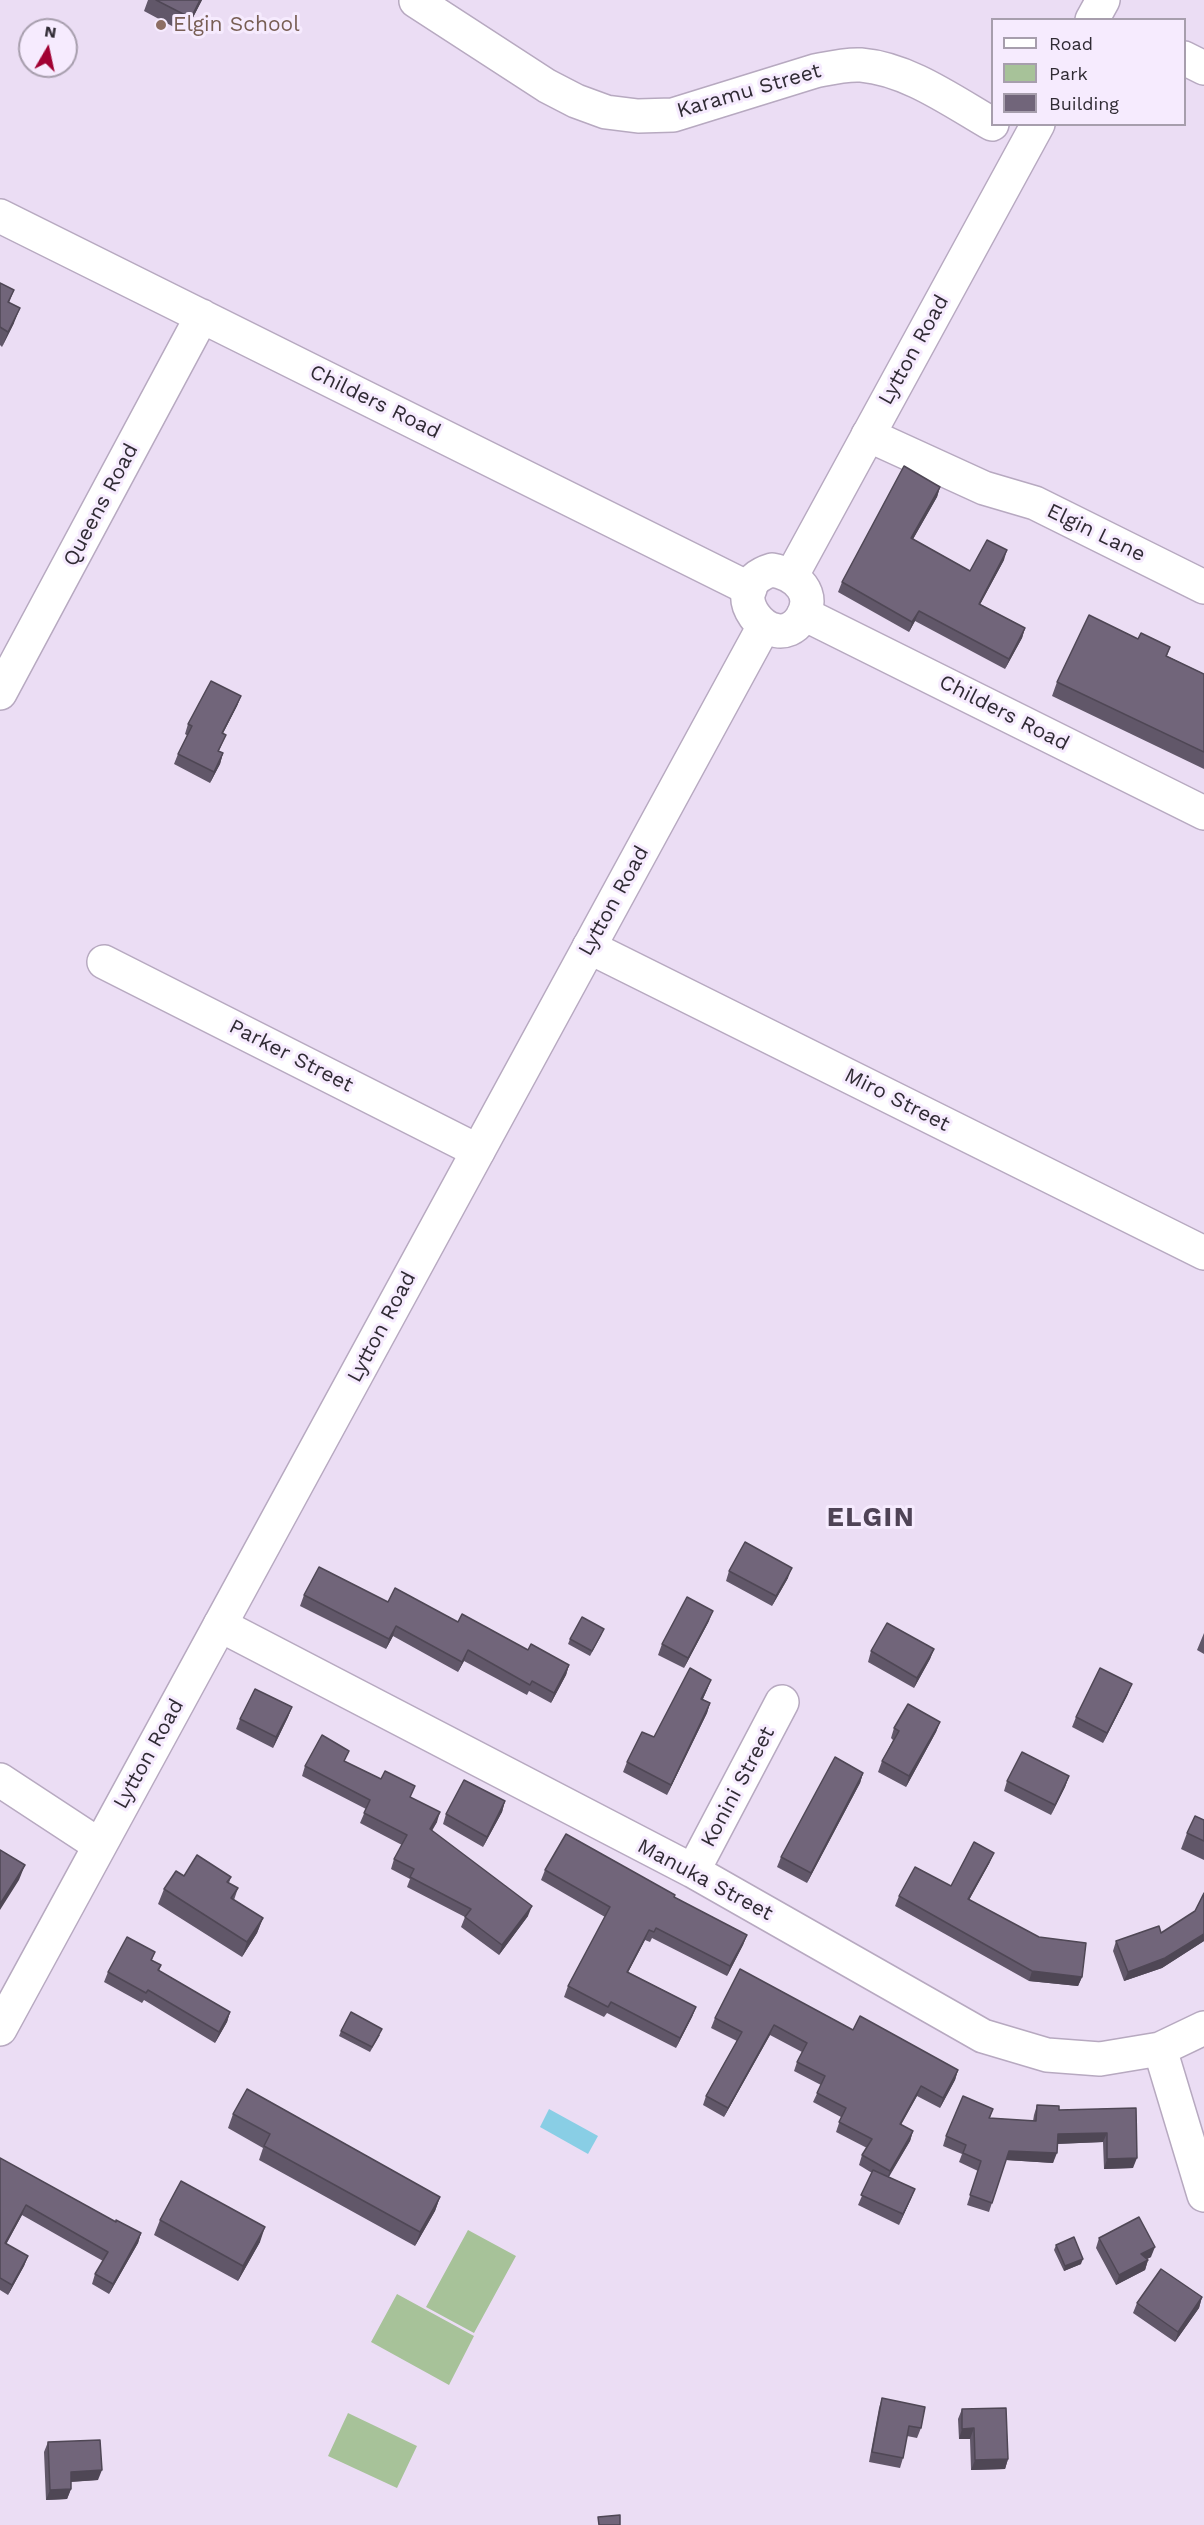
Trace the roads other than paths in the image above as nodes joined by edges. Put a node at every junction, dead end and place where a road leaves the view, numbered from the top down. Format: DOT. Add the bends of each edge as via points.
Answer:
graph roads {
  1 [pos="416,1"];
  2 [pos="1186,59"];
  3 [pos="1204,68"];
  4 [pos="991,123"];
  5 [pos="1001,126"];
  6 [pos="1033,134"];
  7 [pos="0,216"];
  8 [pos="202,316"];
  9 [pos="868,435"];
  10 [pos="792,575"];
  11 [pos="1204,586"];
  12 [pos="750,589"];
  13 [pos="804,614"];
  14 [pos="764,626"];
  15 [pos="0,693"];
  16 [pos="1204,813"];
  17 [pos="589,946"];
  18 [pos="104,962"];
  19 [pos="478,1150"];
  20 [pos="1204,1253"];
  21 [pos="220,1624"];
  22 [pos="782,1702"];
  23 [pos="0,1780"];
  24 [pos="99,1845"];
  25 [pos="693,1871"];
  26 [pos="1204,2028"];
  27 [pos="0,2029"];
  28 [pos="1160,2049"];
  29 [pos="1204,2195"];
  1 -- 4 [label="street, Karamu Street" via="547,86 606,112 673,115 815,71 860,65 909,78"];
  2 -- 3 [label="street"];
  5 -- 6 [label="street, Karamu Street"];
  6 -- 9 [label="street, Lytton Road"];
  7 -- 8 [label="street, Childers Road"];
  8 -- 12 [label="street, Childers Road"];
  8 -- 15 [label="street, Queens Road"];
  9 -- 10 [label="street, Lytton Road"];
  9 -- 11 [label="street, Elgin Lane" via="984,488 1035,503"];
  10 -- 12 [label="street" via="772,570 761,574"];
  10 -- 13 [label="street" via="807,598"];
  12 -- 14 [label="street" via="748,606"];
  13 -- 14 [label="street" via="789,629"];
  13 -- 16 [label="street, Childers Road"];
  14 -- 17 [label="street, Lytton Road"];
  17 -- 19 [label="street, Lytton Road"];
  17 -- 20 [label="street, Miro Street"];
  18 -- 19 [label="street, Parker Street"];
  19 -- 21 [label="street, Lytton Road"];
  21 -- 24 [label="street, Lytton Road"];
  21 -- 25 [label="street, Manuka Street"];
  22 -- 25 [label="street, Konini Street"];
  23 -- 24 [label="street"];
  24 -- 27 [label="street, Lytton Road"];
  25 -- 28 [label="street, Manuka Street" via="983,2036 1047,2055 1100,2059"];
  26 -- 28 [label="street, Manuka Street"];
  28 -- 29 [label="street"];
}
